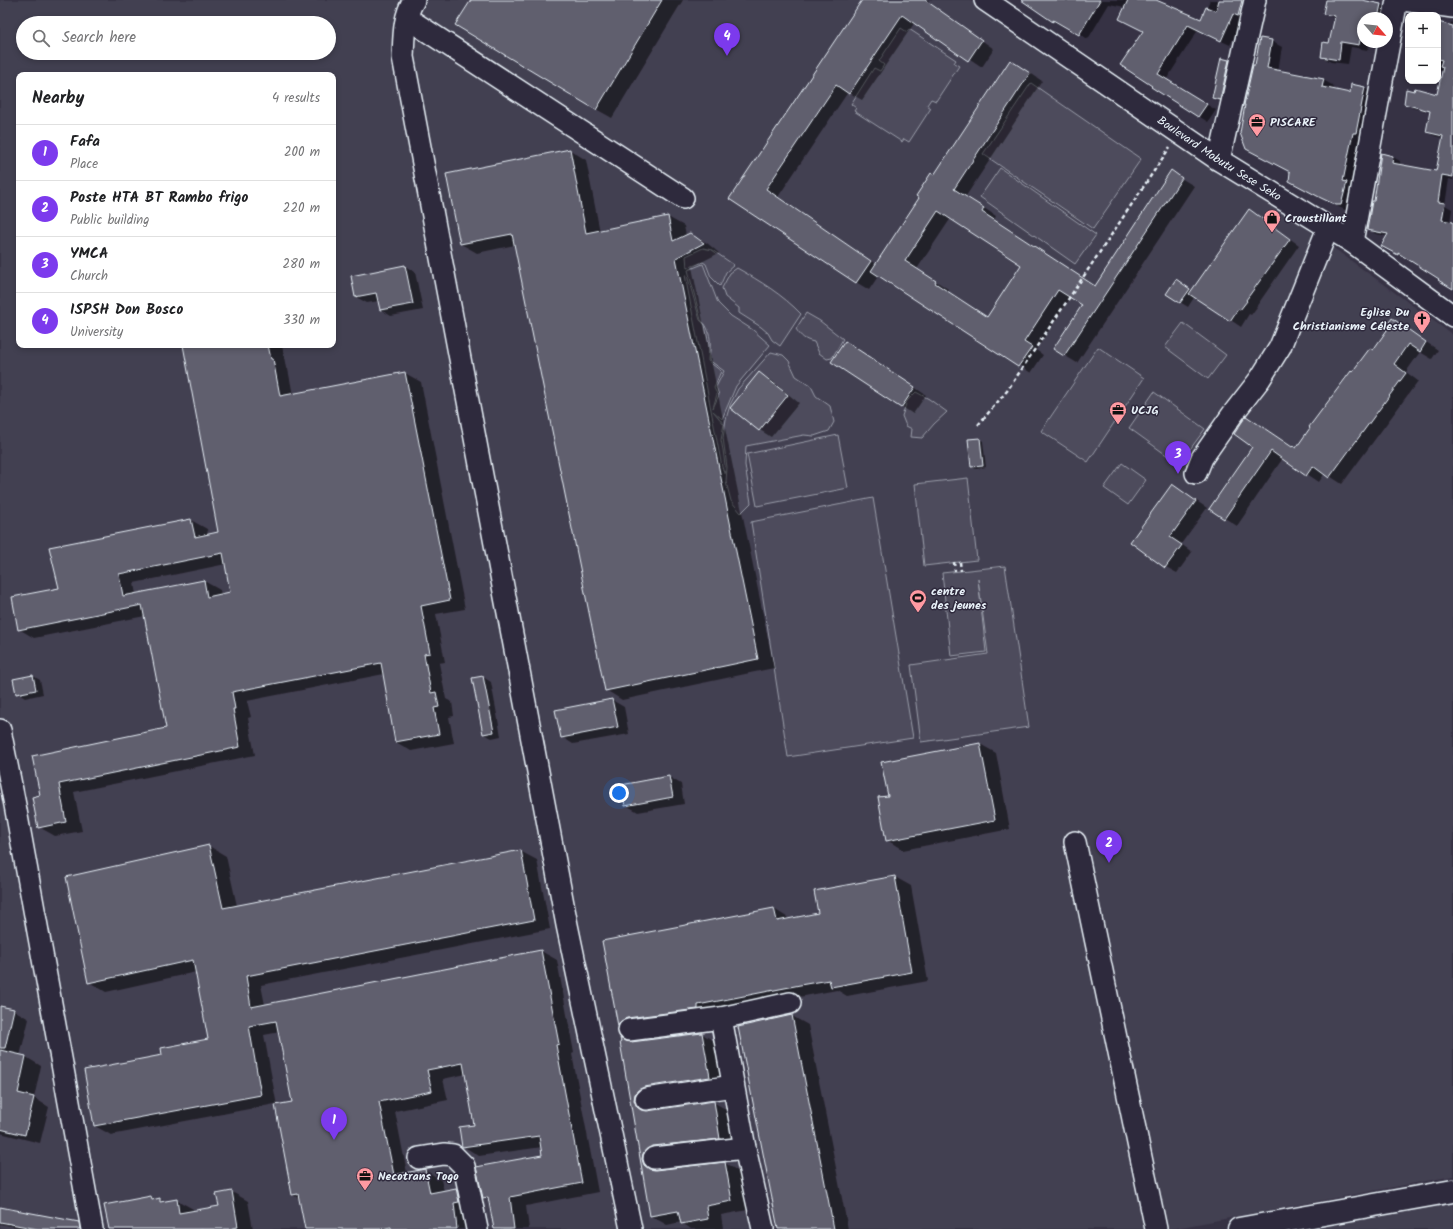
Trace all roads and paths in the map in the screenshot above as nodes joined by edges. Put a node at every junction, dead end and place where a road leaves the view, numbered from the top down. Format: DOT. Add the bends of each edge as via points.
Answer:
graph roads {
  1 [pos="985,0"];
  2 [pos="1255,0"];
  3 [pos="1397,0"];
  4 [pos="1403,0"];
  5 [pos="407,6"];
  6 [pos="1453,7"];
  7 [pos="1179,133"];
  8 [pos="1219,160"];
  9 [pos="683,198"];
  10 [pos="1328,228"];
  11 [pos="1352,242"];
  12 [pos="1453,316"];
  13 [pos="978,425"];
  14 [pos="1196,473"];
  15 [pos="954,562"];
  16 [pos="960,562"];
  17 [pos="955,571"];
  18 [pos="961,571"];
  19 [pos="0,730"];
  20 [pos="1075,842"];
  21 [pos="790,1003"];
  22 [pos="721,1018"];
  23 [pos="629,1030"];
  24 [pos="733,1086"];
  25 [pos="646,1099"];
  26 [pos="745,1148"];
  27 [pos="419,1158"];
  28 [pos="654,1158"];
  29 [pos="1453,1191"];
  30 [pos="92,1229"];
  31 [pos="476,1229"];
  32 [pos="631,1229"];
  33 [pos="763,1229"];
  34 [pos="1156,1229"];
  35 [pos="1239,1229"];
  1 -- 7 [label="street, Boulevard Mobutu Sese Seko"];
  2 -- 8 [label="street"];
  3 -- 11 [label="street"];
  4 -- 6 [label="street"];
  5 -- 9 [label="street"];
  5 -- 32 [label="street" via="403,57 567,925"];
  7 -- 8 [label="street, Boulevard Mobutu Sese Seko"];
  7 -- 13 [label="path" via="1007,391"];
  8 -- 10 [label="street, Boulevard Mobutu Sese Seko"];
  10 -- 11 [label="street, Boulevard Mobutu Sese Seko"];
  10 -- 14 [label="street" via="1280,346 1260,379 1202,458"];
  11 -- 12 [label="street, Boulevard Mobutu Sese Seko"];
  15 -- 17 [label="path"];
  16 -- 18 [label="path"];
  19 -- 30 [label="street"];
  20 -- 34 [label="street"];
  21 -- 22 [label="street"];
  22 -- 23 [label="street"];
  22 -- 24 [label="street"];
  24 -- 25 [label="street"];
  24 -- 26 [label="street"];
  26 -- 28 [label="street"];
  26 -- 33 [label="street"];
  27 -- 31 [label="street" via="453,1155 464,1166"];
  29 -- 35 [label="main road"];
}
